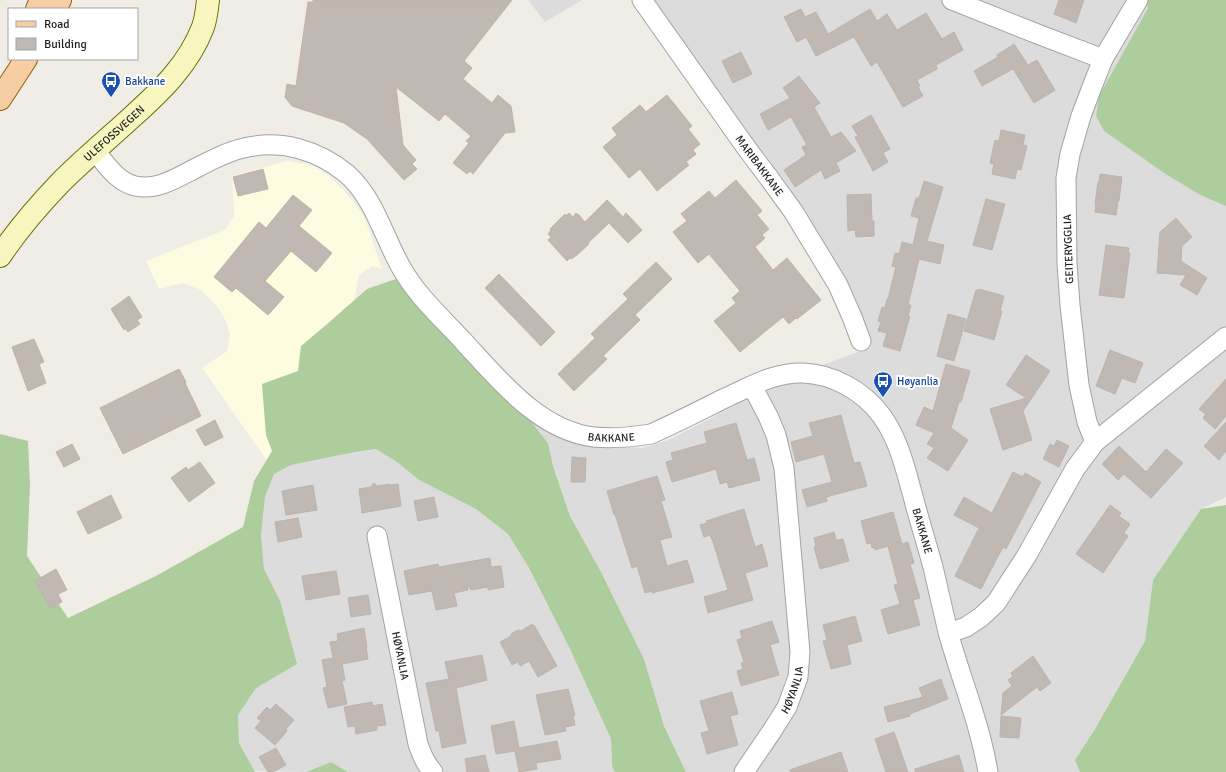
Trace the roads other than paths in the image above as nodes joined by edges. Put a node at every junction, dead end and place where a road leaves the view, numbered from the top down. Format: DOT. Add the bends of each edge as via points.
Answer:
graph roads {
  1 [pos="208,0"];
  2 [pos="642,0"];
  3 [pos="952,0"];
  4 [pos="1138,0"];
  5 [pos="1103,59"];
  6 [pos="13,60"];
  7 [pos="25,60"];
  8 [pos="0,98"];
  9 [pos="95,151"];
  10 [pos="0,256"];
  11 [pos="1226,337"];
  12 [pos="861,341"];
  13 [pos="752,386"];
  14 [pos="1095,442"];
  15 [pos="377,536"];
  16 [pos="949,633"];
  17 [pos="433,772"];
  18 [pos="744,772"];
  19 [pos="988,772"];
  1 -- 9 [label="street, ULEFOSSVEGEN" via="204,26 183,64 151,100"];
  2 -- 12 [label="street, MARIBAKKANE" via="744,146 793,211 838,285"];
  3 -- 5 [label="street"];
  4 -- 5 [label="street, GEITERYGGLIA"];
  5 -- 14 [label="street, GEITERYGGLIA" via="1081,116 1066,178 1067,263 1075,349 1082,400"];
  6 -- 8 [label="main road"];
  7 -- 8 [label="main road"];
  9 -- 10 [label="street, ULEFOSSVEGEN" via="33,211"];
  9 -- 13 [label="street, BAKKANE" via="125,182 144,187 168,183 206,163 243,148 276,145 292,147 308,151 328,161 361,190 374,210 402,269 433,309 527,405 558,426 574,432 592,437 611,438 651,434"];
  11 -- 14 [label="street"];
  13 -- 16 [label="street, BAKKANE" via="766,379 791,373 821,375 855,390 881,415 891,430 906,470"];
  13 -- 18 [label="street, HØYANLIA" via="776,435 784,468 800,652 798,677 787,707"];
  14 -- 16 [label="street" via="1075,469 1027,555 996,603 966,627"];
  15 -- 17 [label="street, HØYANLIA" via="418,744"];
  16 -- 19 [label="street, BAKKANE" via="973,710"];
}
